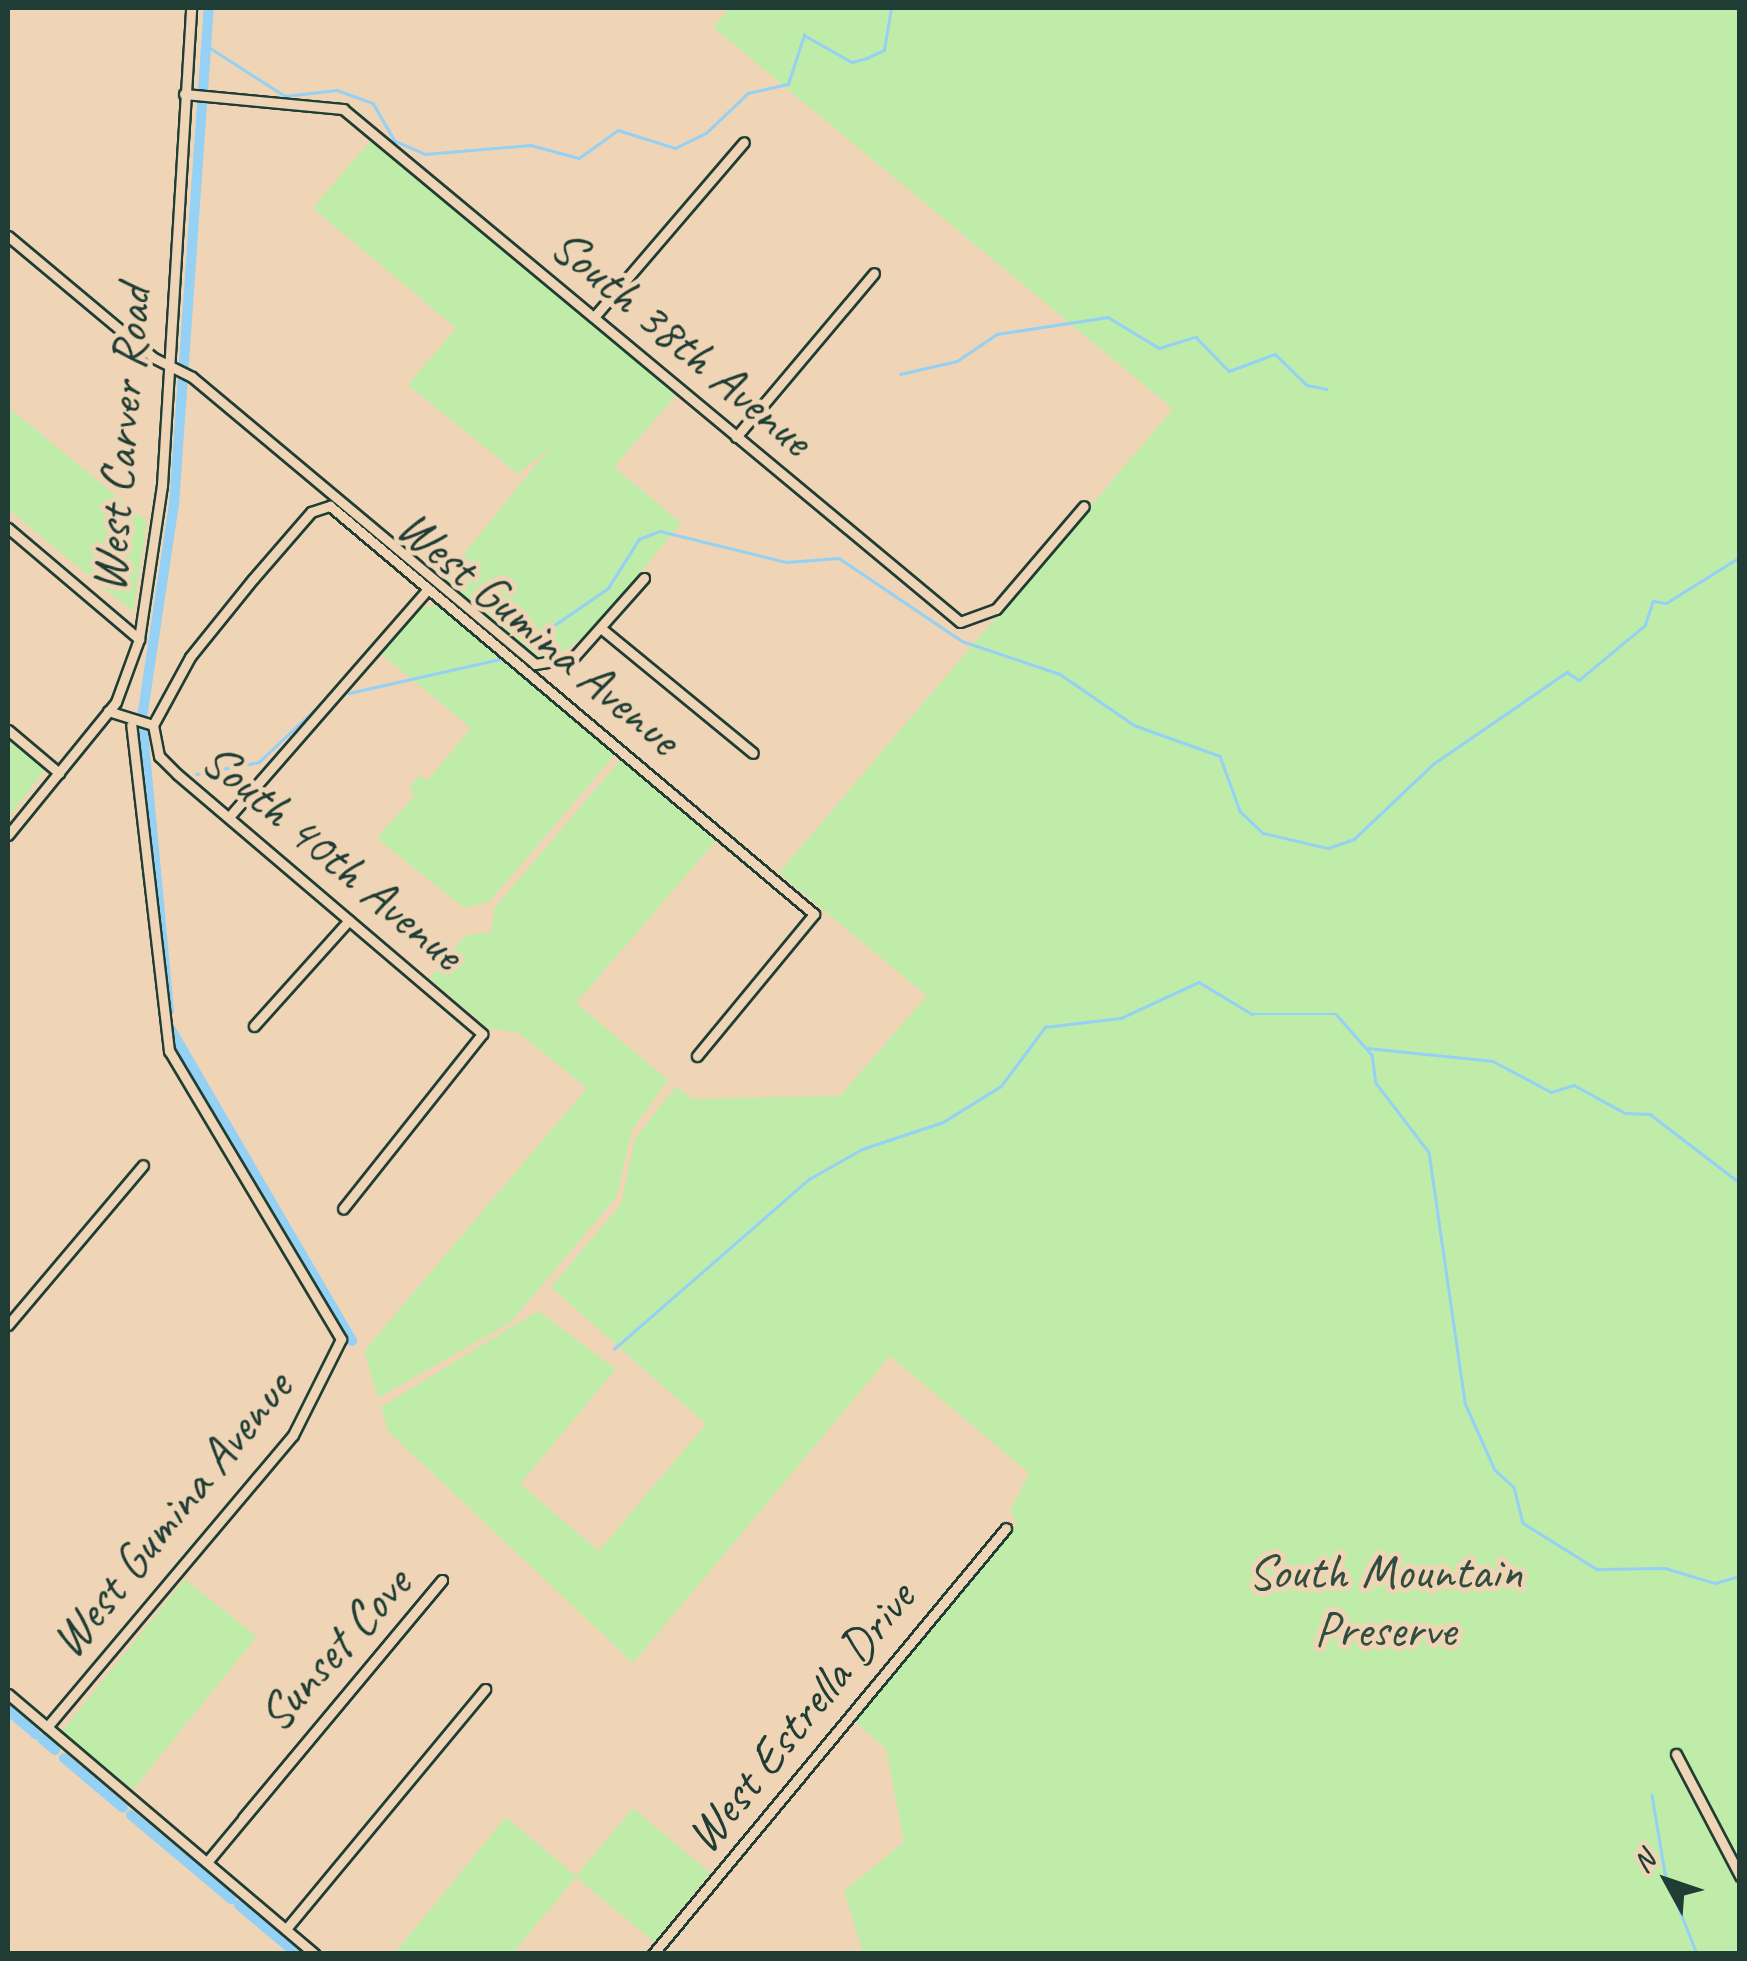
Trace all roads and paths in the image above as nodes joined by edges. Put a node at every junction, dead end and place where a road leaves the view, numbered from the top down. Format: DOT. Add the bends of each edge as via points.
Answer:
graph roads {
  1 [pos="192,8"];
  2 [pos="186,95"];
  3 [pos="744,142"];
  4 [pos="8,236"];
  5 [pos="874,273"];
  6 [pos="594,317"];
  7 [pos="173,369"];
  8 [pos="736,437"];
  9 [pos="1084,506"];
  10 [pos="8,528"];
  11 [pos="644,578"];
  12 [pos="428,589"];
  13 [pos="602,629"];
  14 [pos="140,639"];
  15 [pos="108,711"];
  16 [pos="131,726"];
  17 [pos="149,726"];
  18 [pos="8,730"];
  19 [pos="753,753"];
  20 [pos="59,773"];
  21 [pos="229,818"];
  22 [pos="8,835"];
  23 [pos="348,920"];
  24 [pos="254,1026"];
  25 [pos="697,1056"];
  26 [pos="143,1165"];
  27 [pos="343,1209"];
  28 [pos="8,1325"];
  29 [pos="1006,1528"];
  30 [pos="485,1689"];
  31 [pos="8,1694"];
  32 [pos="47,1727"];
  33 [pos="1676,1754"];
  34 [pos="242,1821"];
  35 [pos="206,1862"];
  36 [pos="1740,1876"];
  37 [pos="286,1929"];
  38 [pos="316,1954"];
  39 [pos="653,1954"];
  1 -- 2 [label="street, West Carver Road"];
  2 -- 6 [label="street, South 38th Avenue" via="342,109"];
  2 -- 7 [label="street, West Carver Road"];
  3 -- 6 [label="street"];
  4 -- 7 [label="street"];
  5 -- 8 [label="street"];
  6 -- 8 [label="street, South 38th Avenue"];
  7 -- 13 [label="street" via="188,374 522,654 557,666"];
  7 -- 14 [label="street, West Carver Road"];
  8 -- 9 [label="street, South 38th Avenue" via="960,622 996,609"];
  10 -- 14 [label="street"];
  11 -- 13 [label="street"];
  12 -- 17 [label="street, West Gumina Avenue" via="341,514 311,512 190,657"];
  12 -- 21 [label="street"];
  12 -- 25 [label="street, West Gumina Avenue" via="814,914"];
  13 -- 19 [label="street"];
  14 -- 15 [label="street, West Carver Road"];
  15 -- 16 [label="street"];
  15 -- 20 [label="street, West Carver Road"];
  16 -- 17 [label="street"];
  16 -- 32 [label="street, West Gumina Avenue" via="168,1052 341,1339 293,1436"];
  17 -- 21 [label="street, South 40th Avenue" via="159,756"];
  18 -- 20 [label="street"];
  20 -- 22 [label="street, West Carver Road"];
  21 -- 23 [label="street, South 40th Avenue"];
  23 -- 24 [label="street"];
  23 -- 27 [label="street, South 40th Avenue" via="482,1034"];
  26 -- 28 [label="street"];
  29 -- 39 [label="street, West Estrella Drive"];
  30 -- 37 [label="street"];
  31 -- 32 [label="street"];
  32 -- 35 [label="street"];
  33 -- 36 [label="street"];
  34 -- 34 [label="street, Sunset Cove" via="438,1596 442,1580 251,1799"];
  34 -- 35 [label="street"];
  35 -- 37 [label="street"];
  37 -- 38 [label="street"];
}
